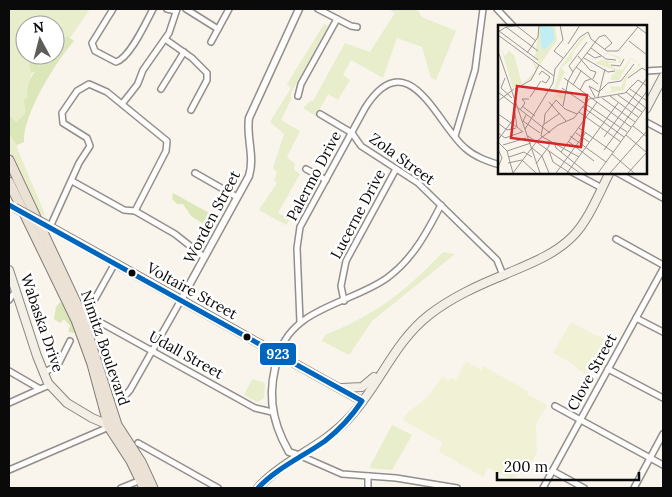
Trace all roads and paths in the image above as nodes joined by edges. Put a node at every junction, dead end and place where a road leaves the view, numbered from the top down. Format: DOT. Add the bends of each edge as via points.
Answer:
graph roads {
  1 [pos="113,9"];
  2 [pos="153,9"];
  3 [pos="166,9"];
  4 [pos="186,9"];
  5 [pos="229,9"];
  6 [pos="299,9"];
  7 [pos="318,9"];
  8 [pos="483,9"];
  9 [pos="497,9"];
  10 [pos="176,10"];
  11 [pos="336,19"];
  12 [pos="512,25"];
  13 [pos="357,27"];
  14 [pos="218,29"];
  15 [pos="165,39"];
  16 [pos="211,42"];
  17 [pos="184,52"];
  18 [pos="663,70"];
  19 [pos="647,71"];
  20 [pos="663,78"];
  21 [pos="161,89"];
  22 [pos="298,96"];
  23 [pos="122,104"];
  24 [pos="647,107"];
  25 [pos="191,110"];
  26 [pos="320,114"];
  27 [pos="647,123"];
  28 [pos="663,131"];
  29 [pos="352,133"];
  30 [pos="455,136"];
  31 [pos="9,160"];
  32 [pos="498,164"];
  33 [pos="306,169"];
  34 [pos="396,169"];
  35 [pos="194,173"];
  36 [pos="576,174"];
  37 [pos="609,174"];
  38 [pos="620,174"];
  39 [pos="326,180"];
  40 [pos="9,182"];
  41 [pos="72,182"];
  42 [pos="602,188"];
  43 [pos="237,197"];
  44 [pos="663,198"];
  45 [pos="441,205"];
  46 [pos="12,206"];
  47 [pos="135,211"];
  48 [pos="48,226"];
  49 [pos="616,239"];
  50 [pos="204,257"];
  51 [pos="115,264"];
  52 [pos="663,265"];
  53 [pos="663,269"];
  54 [pos="9,270"];
  55 [pos="503,275"];
  56 [pos="15,292"];
  57 [pos="9,300"];
  58 [pos="181,300"];
  59 [pos="344,301"];
  60 [pos="636,318"];
  61 [pos="300,322"];
  62 [pos="663,332"];
  63 [pos="70,341"];
  64 [pos="153,351"];
  65 [pos="279,354"];
  66 [pos="390,360"];
  67 [pos="608,368"];
  68 [pos="9,371"];
  69 [pos="43,373"];
  70 [pos="50,385"];
  71 [pos="337,387"];
  72 [pos="40,389"];
  73 [pos="122,398"];
  74 [pos="663,398"];
  75 [pos="362,402"];
  76 [pos="9,403"];
  77 [pos="555,406"];
  78 [pos="272,412"];
  79 [pos="580,420"];
  80 [pos="113,426"];
  81 [pos="663,434"];
  82 [pos="138,443"];
  83 [pos="301,456"];
  84 [pos="650,458"];
  85 [pos="663,465"];
  86 [pos="9,470"];
  87 [pos="553,471"];
  88 [pos="368,476"];
  89 [pos="415,480"];
  90 [pos="143,484"];
  91 [pos="121,488"];
  92 [pos="153,488"];
  93 [pos="218,488"];
  94 [pos="258,488"];
  95 [pos="368,488"];
  96 [pos="414,488"];
  97 [pos="457,488"];
  98 [pos="543,488"];
  99 [pos="584,488"];
  100 [pos="634,488"];
  1 -- 2 [label="street" via="92,43 95,51 114,61 122,59"];
  3 -- 10 [label="street"];
  4 -- 14 [label="street"];
  5 -- 14 [label="street"];
  6 -- 43 [label="street, Worden Street" via="250,113 251,168"];
  7 -- 11 [label="street"];
  8 -- 30 [label="street" via="475,70"];
  9 -- 12 [label="street"];
  10 -- 15 [label="street"];
  11 -- 13 [label="street"];
  11 -- 22 [label="street" via="300,84"];
  14 -- 16 [label="street"];
  15 -- 17 [label="street"];
  15 -- 23 [label="street"];
  17 -- 21 [label="street"];
  17 -- 25 [label="street" via="208,76"];
  18 -- 19 [label="street"];
  20 -- 24 [label="main road"];
  23 -- 41 [label="street" via="89,84 77,91 63,110 63,123 90,143"];
  23 -- 47 [label="street" via="163,136 168,144"];
  26 -- 29 [label="street, Zola Street"];
  27 -- 28 [label="street"];
  29 -- 30 [label="street, Palermo Drive" via="378,90 400,84 419,91"];
  29 -- 34 [label="street, Zola Street" via="361,146"];
  29 -- 39 [label="street, Palermo Drive"];
  30 -- 32 [label="street" via="472,153"];
  31 -- 80 [label="main road, Nimitz Boulevard" via="81,313"];
  33 -- 39 [label="street"];
  34 -- 45 [label="street, Zola Street" via="418,183"];
  34 -- 59 [label="street, Lucerne Drive" via="346,261 341,286"];
  35 -- 43 [label="street"];
  36 -- 42 [label="street"];
  37 -- 42 [label="main road"];
  38 -- 44 [label="street"];
  39 -- 61 [label="street, Palermo Drive" via="298,233"];
  40 -- 80 [label="main road, Nimitz Boulevard" via="76,320"];
  41 -- 47 [label="street" via="124,210"];
  41 -- 48 [label="street"];
  42 -- 55 [label="main road" via="578,229 563,246"];
  43 -- 50 [label="street, Worden Street"];
  45 -- 55 [label="street, Zola Street" via="497,260"];
  45 -- 59 [label="street" via="420,244 404,264 387,278"];
  46 -- 48 [label="main road, Voltaire Street, bridge"];
  47 -- 50 [label="street" via="175,234"];
  48 -- 51 [label="main road, Voltaire Street"];
  49 -- 52 [label="street"];
  50 -- 58 [label="street, Worden Street"];
  51 -- 58 [label="main road, Voltaire Street"];
  51 -- 64 [label="street, Udall Street" via="92,305 92,313 100,322"];
  53 -- 60 [label="street, Clove Street"];
  54 -- 56 [label="main road, Wabaska Drive"];
  55 -- 66 [label="main road" via="461,294 430,315 403,340"];
  56 -- 57 [label="street"];
  56 -- 69 [label="main road, Wabaska Drive"];
  58 -- 64 [label="street, Worden Street"];
  58 -- 65 [label="main road, Voltaire Street"];
  59 -- 61 [label="street"];
  60 -- 62 [label="street"];
  60 -- 67 [label="street, Clove Street"];
  61 -- 65 [label="street" via="286,336"];
  63 -- 69 [label="street" via="58,365"];
  64 -- 73 [label="street, Worden Street"];
  64 -- 78 [label="street, Udall Street" via="255,408"];
  65 -- 71 [label="main road, Voltaire Street"];
  65 -- 78 [label="street" via="271,382"];
  66 -- 71 [label="main road" via="383,362 372,380 362,387"];
  66 -- 75 [label="main road"];
  67 -- 74 [label="street"];
  67 -- 79 [label="street, Clove Street"];
  68 -- 72 [label="street"];
  69 -- 70 [label="main road, Wabaska Drive"];
  70 -- 72 [label="street"];
  70 -- 80 [label="main road, Wabaska Drive" via="67,403"];
  71 -- 75 [label="main road, Voltaire Street"];
  72 -- 76 [label="street"];
  75 -- 83 [label="main road" via="333,434"];
  77 -- 79 [label="street"];
  78 -- 83 [label="street" via="278,432 290,452"];
  79 -- 84 [label="street"];
  79 -- 87 [label="street, Clove Street"];
  80 -- 86 [label="street"];
  80 -- 90 [label="main road, Nimitz Boulevard"];
  80 -- 92 [label="main road, Nimitz Boulevard" via="141,462"];
  81 -- 84 [label="street"];
  82 -- 93 [label="street"];
  83 -- 88 [label="street" via="338,473"];
  83 -- 94 [label="main road" via="273,473"];
  84 -- 85 [label="street"];
  84 -- 100 [label="street"];
  87 -- 98 [label="street, Clove Street"];
  87 -- 99 [label="street"];
  88 -- 89 [label="street"];
  88 -- 95 [label="street"];
  89 -- 96 [label="street"];
  89 -- 97 [label="street"];
  90 -- 91 [label="street"];
}
